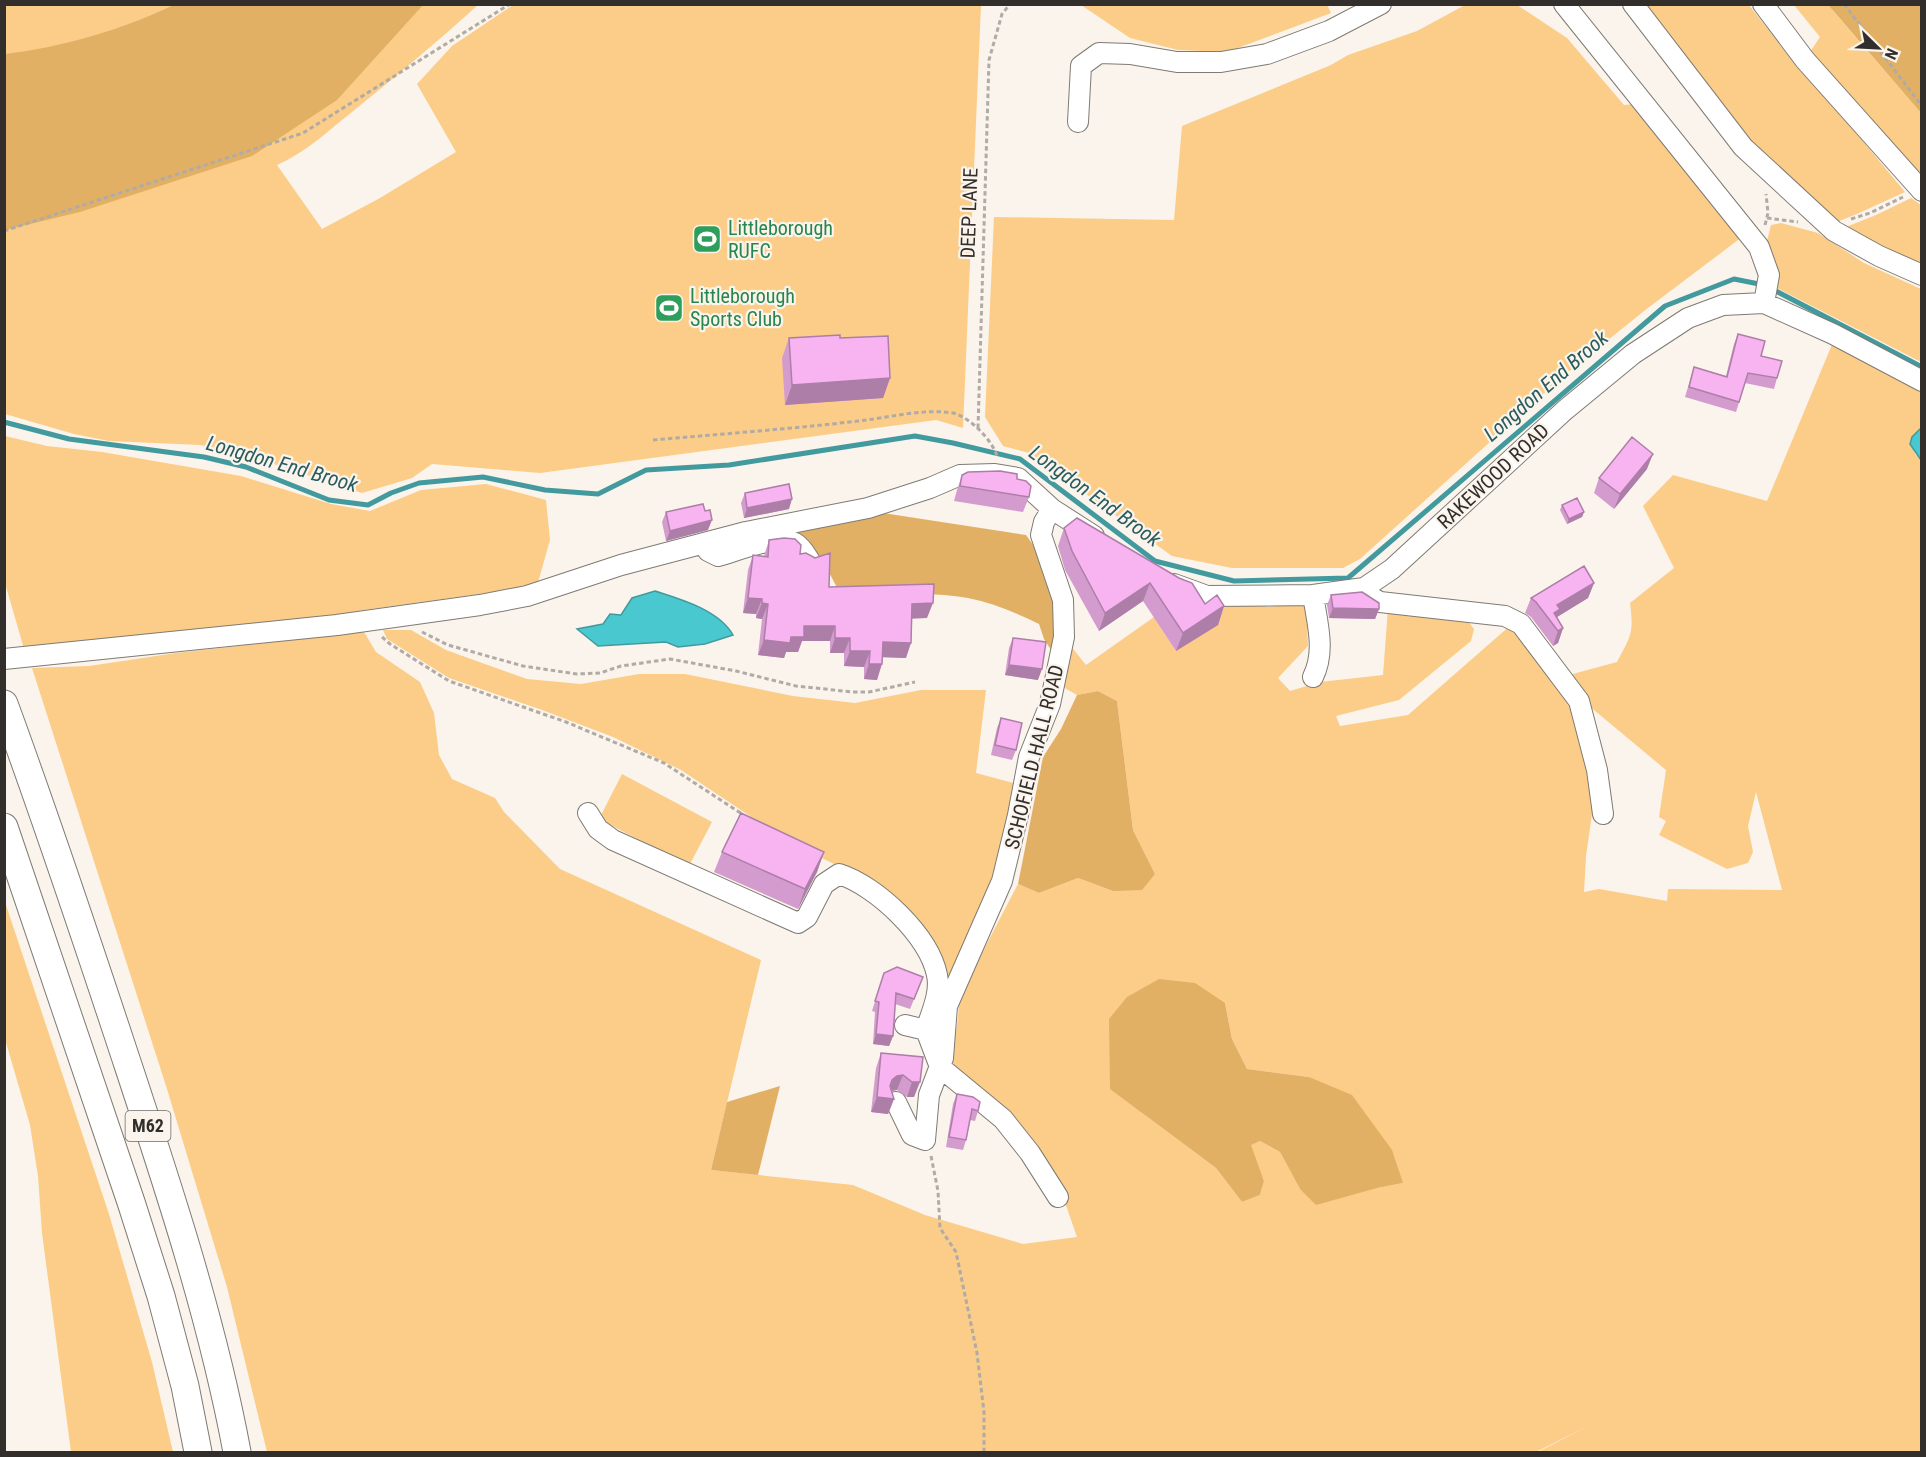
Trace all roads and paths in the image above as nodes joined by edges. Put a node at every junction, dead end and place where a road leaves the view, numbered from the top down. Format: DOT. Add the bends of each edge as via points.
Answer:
graph roads {
  1 [pos="510,4"];
  2 [pos="1010,4"];
  3 [pos="1381,4"];
  4 [pos="1564,4"];
  5 [pos="1633,4"];
  6 [pos="1763,4"];
  7 [pos="1844,4"];
  8 [pos="504,6"];
  9 [pos="1922,106"];
  10 [pos="1078,122"];
  11 [pos="1765,168"];
  12 [pos="1916,192"];
  13 [pos="1767,218"];
  14 [pos="1829,227"];
  15 [pos="4,231"];
  16 [pos="1759,247"];
  17 [pos="1922,275"];
  18 [pos="1766,290"];
  19 [pos="1922,381"];
  20 [pos="978,428"];
  21 [pos="653,440"];
  22 [pos="997,458"];
  23 [pos="1052,509"];
  24 [pos="704,544"];
  25 [pos="1112,545"];
  26 [pos="810,561"];
  27 [pos="1159,575"];
  28 [pos="1364,588"];
  29 [pos="1313,595"];
  30 [pos="409,614"];
  31 [pos="371,621"];
  32 [pos="4,659"];
  33 [pos="1313,677"];
  34 [pos="915,682"];
  35 [pos="4,704"];
  36 [pos="588,813"];
  37 [pos="1603,814"];
  38 [pos="749,819"];
  39 [pos="4,827"];
  40 [pos="905,1025"];
  41 [pos="926,1030"];
  42 [pos="939,1067"];
  43 [pos="896,1102"];
  44 [pos="925,1140"];
  45 [pos="1058,1197"];
  46 [pos="198,1452"];
  47 [pos="237,1452"];
  48 [pos="984,1452"];
  1 -- 8 [label="path"];
  2 -- 20 [label="path, DEEP LANE" via="1002,14 989,60"];
  3 -- 10 [label="street" via="1329,31 1267,54 1221,62 1177,62 1099,53 1082,66"];
  4 -- 16 [label="street"];
  5 -- 11 [label="street" via="1743,147"];
  6 -- 12 [label="street"];
  7 -- 9 [label="path"];
  8 -- 15 [label="path" via="303,133"];
  11 -- 13 [label="path"];
  11 -- 14 [label="street"];
  12 -- 14 [label="path"];
  13 -- 14 [label="path"];
  13 -- 16 [label="path"];
  14 -- 17 [label="street"];
  16 -- 18 [label="street"];
  18 -- 19 [label="street, RAKEWOOD ROAD" via="1833,334"];
  18 -- 28 [label="street, RAKEWOOD ROAD" via="1688,318 1633,354 1565,410 1392,568"];
  20 -- 21 [label="path" via="956,414 929,411"];
  20 -- 22 [label="path" via="994,447"];
  23 -- 24 [label="street" via="1018,478 960,475 868,508"];
  23 -- 25 [label="street"];
  23 -- 42 [label="street, SCHOFIELD HALL ROAD" via="1041,535 1063,600 1064,637 1050,704 1029,757 1002,881 947,1006"];
  24 -- 26 [label="street" via="718,556 784,540 795,543"];
  24 -- 30 [label="street" via="621,565 527,596"];
  27 -- 29 [label="street, RAKEWOOD ROAD" via="1207,596"];
  28 -- 29 [label="street, RAKEWOOD ROAD"];
  28 -- 37 [label="street" via="1380,602 1505,616 1521,624 1579,702 1598,770"];
  29 -- 33 [label="street" via="1321,651"];
  30 -- 31 [label="street"];
  30 -- 34 [label="path" via="418,630 448,645 523,666 577,674 670,659 796,686 853,692"];
  31 -- 32 [label="street"];
  31 -- 38 [label="path" via="390,644 449,681 557,718 647,755 680,772"];
  35 -- 47 [label="highway, M62" via="170,1191 226,1393"];
  36 -- 41 [label="street" via="598,829 613,840 798,923 807,917 824,884 840,874 882,897 913,929 937,975 936,997"];
  39 -- 46 [label="highway, M62" via="161,1296"];
  40 -- 41 [label="street"];
  41 -- 42 [label="street"];
  42 -- 44 [label="street, SCHOFIELD HALL ROAD" via="929,1095"];
  42 -- 45 [label="street" via="1003,1119"];
  43 -- 44 [label="street" via="912,1135"];
  44 -- 48 [label="path" via="938,1191 940,1228 956,1252 977,1353"];
}
